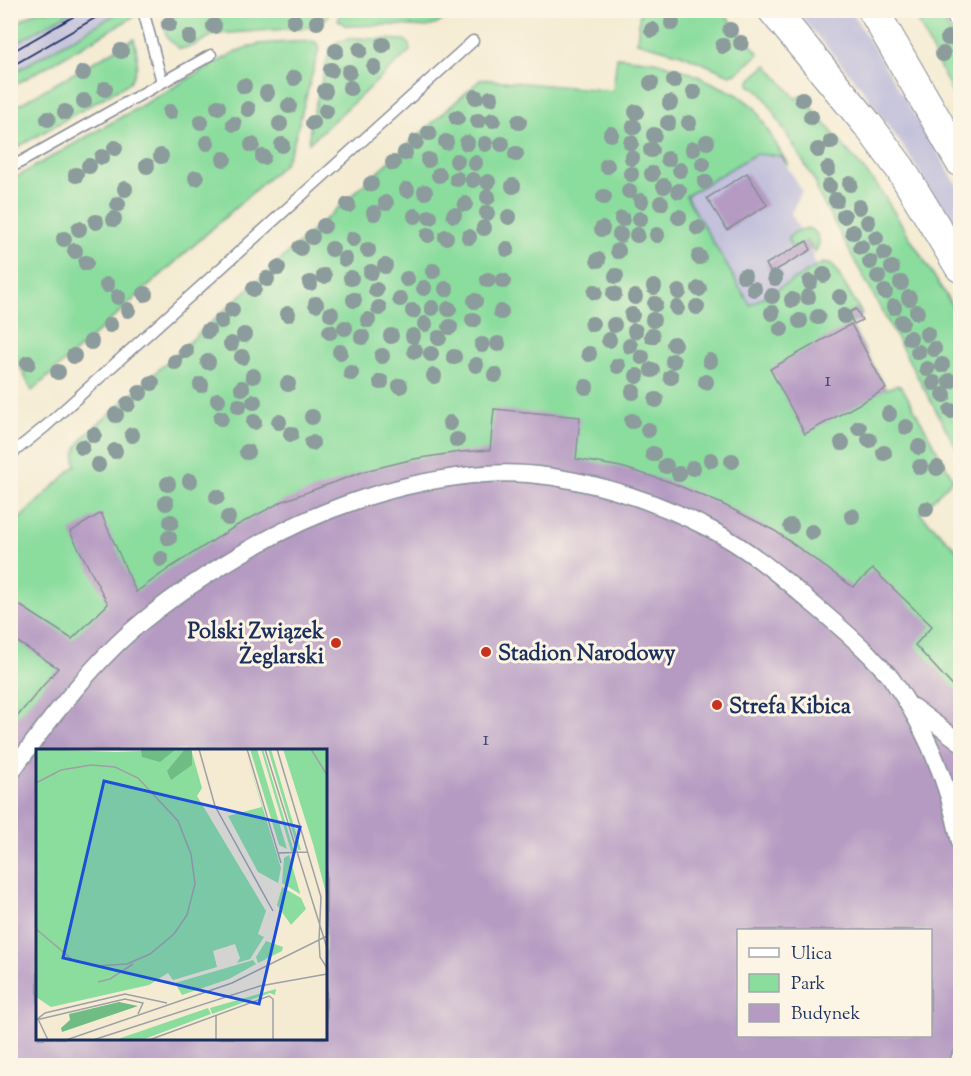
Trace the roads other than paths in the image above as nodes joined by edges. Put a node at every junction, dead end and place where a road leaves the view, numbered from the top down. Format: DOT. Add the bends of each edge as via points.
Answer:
graph roads {
  1 [pos="143,10"];
  2 [pos="773,10"];
  3 [pos="873,10"];
  4 [pos="954,10"];
  5 [pos="960,21"];
  6 [pos="473,40"];
  7 [pos="211,55"];
  8 [pos="162,82"];
  9 [pos="960,161"];
  10 [pos="10,168"];
  11 [pos="960,267"];
  12 [pos="10,455"];
  13 [pos="905,702"];
  14 [pos="960,742"];
  15 [pos="10,774"];
  16 [pos="960,842"];
  17 [pos="960,1057"];
  18 [pos="958,1065"];
  1 -- 8 [label="lane"];
  2 -- 11 [label="main road" via="900,168"];
  3 -- 9 [label="main road"];
  4 -- 5 [label="street"];
  6 -- 12 [label="lane"];
  7 -- 8 [label="lane"];
  8 -- 10 [label="lane"];
  13 -- 14 [label="street"];
  13 -- 15 [label="street" via="890,676 845,631 779,575 712,530 651,503 594,485 536,475 487,473 427,481 325,511 229,561 171,599 117,644 77,686"];
  13 -- 16 [label="street" via="926,736 946,782"];
  17 -- 18 [label="street"];
}
